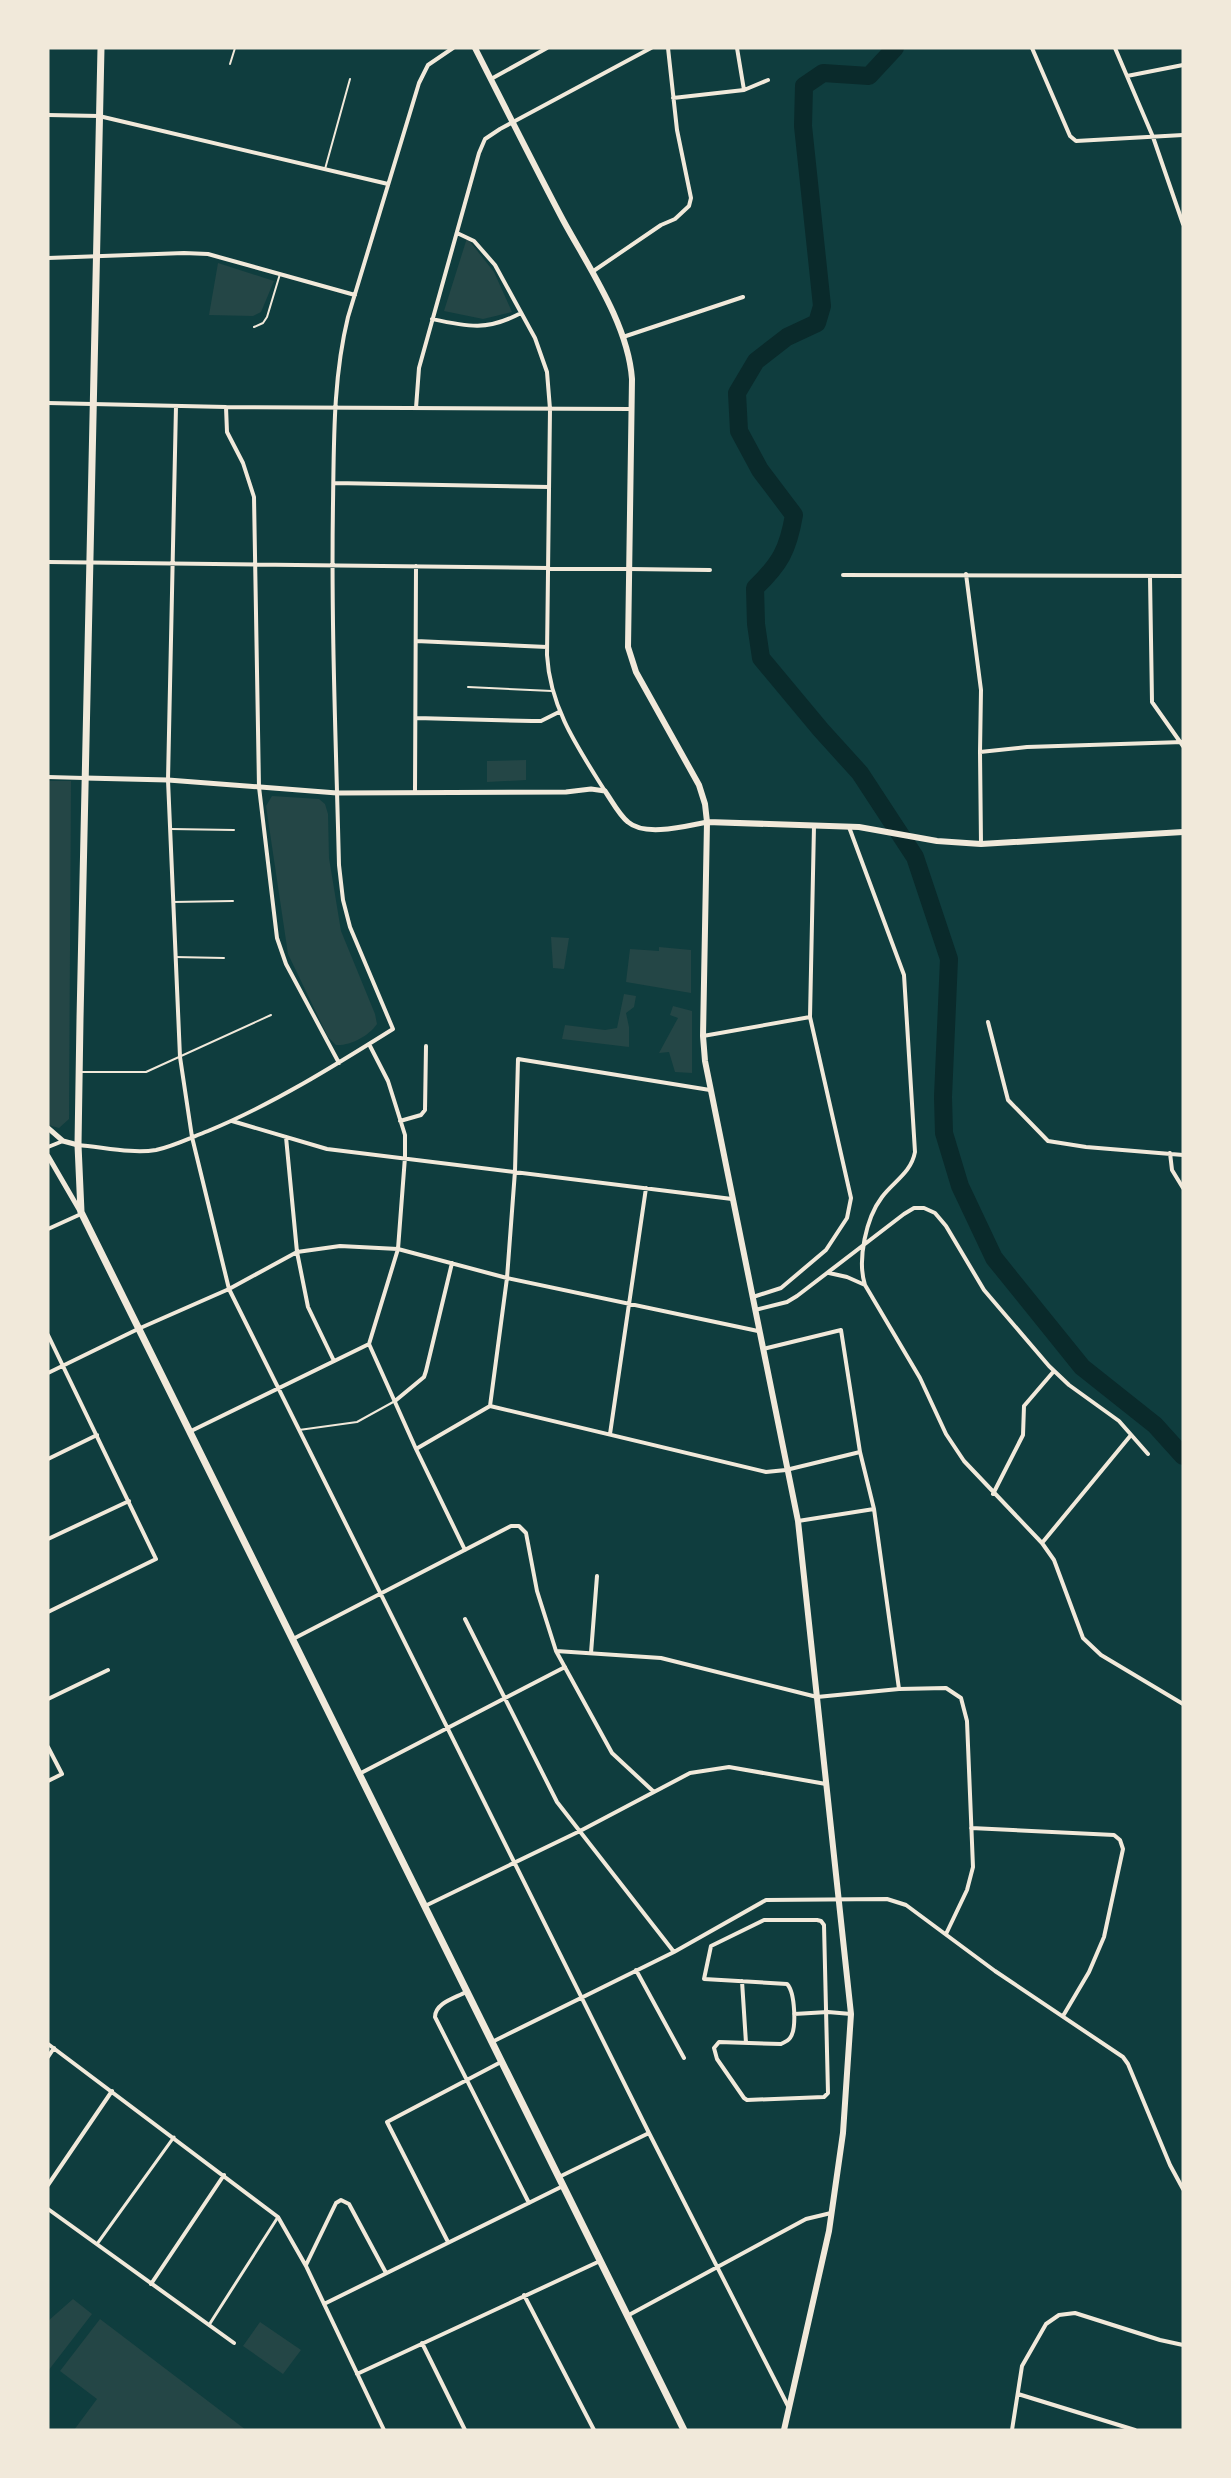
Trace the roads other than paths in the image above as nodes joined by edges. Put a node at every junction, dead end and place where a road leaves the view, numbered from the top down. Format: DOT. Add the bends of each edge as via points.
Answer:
graph roads {
  1 [pos="101,48"];
  2 [pos="235,48"];
  3 [pos="453,48"];
  4 [pos="475,48"];
  5 [pos="547,48"];
  6 [pos="651,48"];
  7 [pos="668,48"];
  8 [pos="737,48"];
  9 [pos="1032,48"];
  10 [pos="1115,48"];
  11 [pos="230,64"];
  12 [pos="1183,65"];
  13 [pos="1127,76"];
  14 [pos="490,79"];
  15 [pos="350,80"];
  16 [pos="768,80"];
  17 [pos="744,90"];
  18 [pos="673,98"];
  19 [pos="48,115"];
  20 [pos="99,116"];
  21 [pos="513,122"];
  22 [pos="1183,135"];
  23 [pos="1153,138"];
  24 [pos="326,169"];
  25 [pos="388,184"];
  26 [pos="1183,224"];
  27 [pos="457,232"];
  28 [pos="48,258"];
  29 [pos="96,258"];
  30 [pos="592,272"];
  31 [pos="280,274"];
  32 [pos="355,295"];
  33 [pos="743,297"];
  34 [pos="521,313"];
  35 [pos="432,319"];
  36 [pos="254,327"];
  37 [pos="623,337"];
  38 [pos="48,403"];
  39 [pos="93,404"];
  40 [pos="176,406"];
  41 [pos="226,407"];
  42 [pos="335,408"];
  43 [pos="416,408"];
  44 [pos="550,409"];
  45 [pos="632,409"];
  46 [pos="334,483"];
  47 [pos="549,487"];
  48 [pos="48,562"];
  49 [pos="90,563"];
  50 [pos="172,564"];
  51 [pos="256,565"];
  52 [pos="332,565"];
  53 [pos="416,566"];
  54 [pos="549,568"];
  55 [pos="630,569"];
  56 [pos="710,570"];
  57 [pos="966,574"];
  58 [pos="843,575"];
  59 [pos="1183,576"];
  60 [pos="1150,577"];
  61 [pos="416,641"];
  62 [pos="547,647"];
  63 [pos="468,687"];
  64 [pos="552,691"];
  65 [pos="559,712"];
  66 [pos="416,718"];
  67 [pos="1182,743"];
  68 [pos="980,752"];
  69 [pos="48,777"];
  70 [pos="85,778"];
  71 [pos="168,780"];
  72 [pos="259,787"];
  73 [pos="605,791"];
  74 [pos="337,793"];
  75 [pos="416,793"];
  76 [pos="707,822"];
  77 [pos="814,826"];
  78 [pos="849,827"];
  79 [pos="170,829"];
  80 [pos="234,830"];
  81 [pos="1183,832"];
  82 [pos="981,844"];
  83 [pos="233,901"];
  84 [pos="173,902"];
  85 [pos="175,957"];
  86 [pos="224,958"];
  87 [pos="271,1015"];
  88 [pos="810,1017"];
  89 [pos="988,1022"];
  90 [pos="704,1036"];
  91 [pos="369,1044"];
  92 [pos="426,1046"];
  93 [pos="180,1057"];
  94 [pos="339,1063"];
  95 [pos="80,1072"];
  96 [pos="710,1090"];
  97 [pos="232,1121"];
  98 [pos="400,1121"];
  99 [pos="48,1128"];
  100 [pos="192,1137"];
  101 [pos="286,1137"];
  102 [pos="63,1141"];
  103 [pos="78,1144"];
  104 [pos="48,1147"];
  105 [pos="1170,1154"];
  106 [pos="1183,1155"];
  107 [pos="48,1156"];
  108 [pos="405,1157"];
  109 [pos="515,1171"];
  110 [pos="646,1188"];
  111 [pos="1183,1188"];
  112 [pos="733,1199"];
  113 [pos="81,1213"];
  114 [pos="48,1229"];
  115 [pos="864,1246"];
  116 [pos="398,1249"];
  117 [pos="297,1252"];
  118 [pos="452,1263"];
  119 [pos="829,1273"];
  120 [pos="507,1278"];
  121 [pos="865,1285"];
  122 [pos="229,1289"];
  123 [pos="752,1298"];
  124 [pos="629,1304"];
  125 [pos="755,1311"];
  126 [pos="138,1329"];
  127 [pos="758,1331"];
  128 [pos="48,1335"];
  129 [pos="369,1344"];
  130 [pos="763,1349"];
  131 [pos="334,1361"];
  132 [pos="63,1365"];
  133 [pos="1054,1371"];
  134 [pos="48,1373"];
  135 [pos="279,1388"];
  136 [pos="394,1401"];
  137 [pos="489,1406"];
  138 [pos="299,1430"];
  139 [pos="189,1432"];
  140 [pos="610,1434"];
  141 [pos="1131,1435"];
  142 [pos="97,1436"];
  143 [pos="416,1449"];
  144 [pos="860,1452"];
  145 [pos="1148,1454"];
  146 [pos="48,1459"];
  147 [pos="786,1470"];
  148 [pos="993,1494"];
  149 [pos="129,1501"];
  150 [pos="874,1509"];
  151 [pos="798,1521"];
  152 [pos="48,1539"];
  153 [pos="1042,1543"];
  154 [pos="465,1550"];
  155 [pos="597,1576"];
  156 [pos="380,1592"];
  157 [pos="48,1612"];
  158 [pos="465,1619"];
  159 [pos="292,1639"];
  160 [pos="556,1651"];
  161 [pos="591,1653"];
  162 [pos="565,1667"];
  163 [pos="108,1671"];
  164 [pos="899,1689"];
  165 [pos="817,1697"];
  166 [pos="505,1698"];
  167 [pos="48,1699"];
  168 [pos="1183,1704"];
  169 [pos="447,1728"];
  170 [pos="48,1747"];
  171 [pos="359,1774"];
  172 [pos="48,1781"];
  173 [pos="826,1784"];
  174 [pos="654,1792"];
  175 [pos="971,1828"];
  176 [pos="580,1831"];
  177 [pos="514,1863"];
  178 [pos="840,1899"];
  179 [pos="424,1906"];
  180 [pos="946,1934"];
  181 [pos="674,1952"];
  182 [pos="636,1970"];
  183 [pos="742,1981"];
  184 [pos="467,1992"];
  185 [pos="581,1998"];
  186 [pos="828,2012"];
  187 [pos="794,2014"];
  188 [pos="851,2014"];
  189 [pos="1063,2016"];
  190 [pos="492,2042"];
  191 [pos="746,2043"];
  192 [pos="48,2044"];
  193 [pos="54,2048"];
  194 [pos="48,2057"];
  195 [pos="684,2058"];
  196 [pos="502,2062"];
  197 [pos="467,2080"];
  198 [pos="112,2091"];
  199 [pos="649,2133"];
  200 [pos="174,2137"];
  201 [pos="224,2175"];
  202 [pos="559,2177"];
  203 [pos="48,2185"];
  204 [pos="563,2186"];
  205 [pos="1183,2189"];
  206 [pos="529,2204"];
  207 [pos="48,2210"];
  208 [pos="831,2212"];
  209 [pos="279,2217"];
  210 [pos="448,2242"];
  211 [pos="97,2244"];
  212 [pos="600,2261"];
  213 [pos="306,2266"];
  214 [pos="717,2267"];
  215 [pos="386,2273"];
  216 [pos="151,2284"];
  217 [pos="524,2295"];
  218 [pos="324,2304"];
  219 [pos="627,2316"];
  220 [pos="209,2325"];
  221 [pos="234,2343"];
  222 [pos="422,2343"];
  223 [pos="1183,2345"];
  224 [pos="357,2374"];
  225 [pos="1018,2394"];
  226 [pos="790,2409"];
  227 [pos="384,2430"];
  228 [pos="465,2430"];
  229 [pos="594,2430"];
  230 [pos="684,2430"];
  231 [pos="784,2430"];
  232 [pos="1012,2430"];
  233 [pos="1135,2430"];
  1 -- 20 [label="main road"];
  2 -- 11 [label="lane"];
  3 -- 25 [label="street" via="436,58 423,73"];
  4 -- 14 [label="main road"];
  5 -- 14 [label="street"];
  6 -- 21 [label="street"];
  7 -- 18 [label="street"];
  8 -- 17 [label="street"];
  9 -- 23 [label="street" via="1070,136 1076,141"];
  10 -- 13 [label="street"];
  12 -- 13 [label="street"];
  13 -- 23 [label="street"];
  14 -- 21 [label="main road"];
  15 -- 24 [label="lane"];
  16 -- 17 [label="street"];
  17 -- 18 [label="street"];
  18 -- 30 [label="street" via="692,198 689,206"];
  19 -- 20 [label="street"];
  20 -- 24 [label="street"];
  20 -- 29 [label="main road"];
  21 -- 27 [label="street" via="485,139"];
  21 -- 30 [label="main road"];
  22 -- 23 [label="street"];
  23 -- 26 [label="street"];
  24 -- 25 [label="street"];
  25 -- 32 [label="street"];
  27 -- 34 [label="street" via="469,237 491,259"];
  27 -- 35 [label="street"];
  28 -- 29 [label="street"];
  29 -- 31 [label="street" via="208,254"];
  29 -- 39 [label="main road"];
  30 -- 37 [label="main road"];
  31 -- 32 [label="street"];
  31 -- 36 [label="lane" via="267,317"];
  32 -- 42 [label="street" via="339,355"];
  33 -- 37 [label="street"];
  34 -- 35 [label="street" via="497,324 475,327"];
  34 -- 44 [label="street" via="544,359"];
  35 -- 43 [label="street" via="418,368"];
  37 -- 45 [label="main road" via="630,362"];
  38 -- 39 [label="street"];
  39 -- 40 [label="street"];
  39 -- 49 [label="main road"];
  40 -- 41 [label="street"];
  40 -- 50 [label="street"];
  41 -- 42 [label="street"];
  41 -- 51 [label="street" via="227,432 254,497"];
  42 -- 43 [label="street"];
  42 -- 46 [label="street"];
  43 -- 44 [label="street"];
  44 -- 45 [label="street"];
  44 -- 47 [label="street"];
  45 -- 55 [label="main road"];
  46 -- 47 [label="street"];
  46 -- 52 [label="street"];
  47 -- 54 [label="street"];
  48 -- 49 [label="street"];
  49 -- 50 [label="street"];
  49 -- 70 [label="main road"];
  50 -- 51 [label="street"];
  50 -- 71 [label="street"];
  51 -- 52 [label="street"];
  51 -- 72 [label="street"];
  52 -- 53 [label="street"];
  52 -- 74 [label="street"];
  53 -- 54 [label="street"];
  53 -- 61 [label="street"];
  54 -- 55 [label="street"];
  54 -- 62 [label="street"];
  55 -- 56 [label="street"];
  55 -- 76 [label="main road" via="631,661 699,785"];
  57 -- 58 [label="street"];
  57 -- 60 [label="street"];
  57 -- 68 [label="street" via="981,690"];
  59 -- 60 [label="street"];
  60 -- 67 [label="street" via="1152,702"];
  61 -- 62 [label="street"];
  61 -- 66 [label="street"];
  62 -- 64 [label="street"];
  63 -- 64 [label="lane"];
  64 -- 65 [label="street"];
  65 -- 66 [label="street" via="542,721"];
  65 -- 73 [label="street"];
  66 -- 75 [label="street"];
  67 -- 68 [label="street"];
  68 -- 82 [label="street"];
  69 -- 70 [label="street"];
  70 -- 71 [label="street"];
  70 -- 95 [label="main road"];
  71 -- 72 [label="street"];
  71 -- 79 [label="street"];
  72 -- 74 [label="street"];
  72 -- 94 [label="street" via="278,938 286,964"];
  73 -- 75 [label="street"];
  73 -- 76 [label="street" via="625,820 642,830"];
  74 -- 75 [label="street"];
  74 -- 91 [label="street" via="343,900 350,927 393,1029"];
  76 -- 77 [label="main road"];
  76 -- 90 [label="main road"];
  77 -- 78 [label="main road"];
  77 -- 88 [label="street"];
  78 -- 82 [label="main road"];
  78 -- 115 [label="street" via="904,975 915,1152 907,1172 882,1197"];
  79 -- 80 [label="lane"];
  79 -- 84 [label="street"];
  81 -- 82 [label="main road"];
  83 -- 84 [label="lane"];
  84 -- 85 [label="street"];
  85 -- 86 [label="lane"];
  85 -- 93 [label="street"];
  87 -- 93 [label="lane"];
  88 -- 90 [label="street"];
  88 -- 123 [label="street" via="851,1198 847,1218 826,1250 781,1288"];
  89 -- 105 [label="street" via="1008,1100 1048,1141"];
  90 -- 96 [label="main road"];
  91 -- 94 [label="street"];
  91 -- 98 [label="street" via="388,1081"];
  92 -- 98 [label="street" via="425,1110"];
  93 -- 95 [label="lane" via="146,1072"];
  93 -- 100 [label="street"];
  94 -- 97 [label="street"];
  95 -- 103 [label="main road"];
  96 -- 109 [label="street" via="518,1059"];
  96 -- 112 [label="main road"];
  97 -- 100 [label="street"];
  97 -- 101 [label="street"];
  98 -- 108 [label="street" via="405,1135"];
  99 -- 102 [label="street"];
  100 -- 103 [label="street" via="141,1150"];
  100 -- 122 [label="street"];
  101 -- 108 [label="street" via="327,1149"];
  101 -- 117 [label="street"];
  102 -- 103 [label="street"];
  102 -- 104 [label="street"];
  103 -- 113 [label="main road"];
  105 -- 106 [label="street"];
  105 -- 111 [label="street" via="1172,1170"];
  107 -- 113 [label="street"];
  108 -- 109 [label="street"];
  108 -- 116 [label="street"];
  109 -- 110 [label="street"];
  109 -- 120 [label="street"];
  110 -- 112 [label="street"];
  110 -- 124 [label="street"];
  112 -- 123 [label="main road"];
  113 -- 114 [label="street"];
  113 -- 126 [label="main road"];
  115 -- 119 [label="street"];
  115 -- 121 [label="street" via="861,1271"];
  115 -- 133 [label="street" via="914,1208 935,1213 984,1290"];
  116 -- 117 [label="street" via="340,1246"];
  116 -- 118 [label="street"];
  116 -- 129 [label="street"];
  117 -- 122 [label="street"];
  117 -- 131 [label="street" via="308,1307"];
  118 -- 120 [label="street"];
  118 -- 136 [label="street" via="424,1377"];
  119 -- 121 [label="street"];
  119 -- 125 [label="street" via="787,1302"];
  120 -- 124 [label="street"];
  120 -- 137 [label="street"];
  121 -- 148 [label="street" via="920,1378 946,1434"];
  122 -- 126 [label="street"];
  122 -- 135 [label="street"];
  123 -- 125 [label="main road"];
  124 -- 127 [label="street"];
  124 -- 140 [label="street"];
  125 -- 127 [label="main road"];
  126 -- 132 [label="street"];
  126 -- 139 [label="main road"];
  127 -- 130 [label="main road"];
  128 -- 132 [label="street"];
  129 -- 131 [label="street"];
  129 -- 136 [label="street"];
  130 -- 144 [label="street" via="841,1330"];
  130 -- 147 [label="main road"];
  131 -- 135 [label="street"];
  132 -- 134 [label="street"];
  132 -- 142 [label="street"];
  133 -- 141 [label="street" via="1119,1421"];
  133 -- 148 [label="street" via="1024,1407 1023,1435"];
  135 -- 138 [label="street"];
  135 -- 139 [label="street"];
  136 -- 138 [label="lane" via="357,1422"];
  136 -- 143 [label="street"];
  137 -- 140 [label="street"];
  137 -- 143 [label="street"];
  138 -- 156 [label="street"];
  139 -- 159 [label="main road"];
  140 -- 147 [label="street" via="766,1472"];
  141 -- 145 [label="street"];
  141 -- 153 [label="street"];
  142 -- 146 [label="street"];
  142 -- 149 [label="street"];
  143 -- 154 [label="street"];
  144 -- 147 [label="street"];
  144 -- 150 [label="street"];
  147 -- 151 [label="main road"];
  148 -- 153 [label="street"];
  149 -- 152 [label="street"];
  149 -- 157 [label="street" via="156,1559"];
  150 -- 151 [label="street"];
  150 -- 164 [label="street"];
  151 -- 165 [label="main road"];
  153 -- 168 [label="street" via="1054,1560 1083,1638 1091,1647"];
  154 -- 156 [label="street"];
  154 -- 160 [label="street" via="513,1525 523,1528"];
  155 -- 161 [label="street"];
  156 -- 159 [label="street"];
  156 -- 169 [label="street"];
  158 -- 166 [label="street"];
  159 -- 171 [label="main road"];
  160 -- 161 [label="street"];
  160 -- 162 [label="street"];
  161 -- 165 [label="street" via="662,1658"];
  162 -- 166 [label="street"];
  162 -- 174 [label="street" via="612,1753"];
  163 -- 167 [label="street"];
  164 -- 165 [label="street"];
  164 -- 175 [label="street" via="946,1688 961,1698 967,1721"];
  165 -- 173 [label="main road"];
  166 -- 169 [label="street"];
  166 -- 176 [label="street" via="557,1802"];
  169 -- 171 [label="street"];
  169 -- 177 [label="street"];
  170 -- 172 [label="street" via="62,1774"];
  171 -- 179 [label="main road"];
  173 -- 174 [label="street" via="729,1767 690,1773"];
  173 -- 178 [label="main road"];
  174 -- 176 [label="street"];
  175 -- 180 [label="street" via="973,1867 967,1890"];
  175 -- 189 [label="street" via="1114,1835 1120,1840 1123,1849 1104,1937"];
  176 -- 177 [label="street"];
  176 -- 181 [label="street"];
  177 -- 179 [label="street"];
  177 -- 185 [label="street"];
  178 -- 180 [label="street" via="887,1899 906,1905"];
  178 -- 181 [label="street" via="766,1900"];
  178 -- 188 [label="main road"];
  179 -- 184 [label="main road"];
  180 -- 189 [label="street"];
  181 -- 182 [label="street"];
  182 -- 185 [label="street"];
  182 -- 195 [label="street"];
  183 -- 186 [label="street" via="704,1979 711,1946 764,1920 821,1921"];
  183 -- 187 [label="street" via="787,1984"];
  183 -- 191 [label="street"];
  184 -- 190 [label="main road"];
  184 -- 197 [label="street" via="435,2012"];
  185 -- 190 [label="street"];
  185 -- 199 [label="street"];
  186 -- 187 [label="street"];
  186 -- 188 [label="street"];
  186 -- 191 [label="street" via="828,2092 824,2097 744,2098 717,2059 714,2048 719,2042"];
  187 -- 191 [label="street" via="792,2034 787,2041"];
  188 -- 208 [label="main road" via="843,2133"];
  189 -- 205 [label="street" via="1123,2057"];
  190 -- 196 [label="main road"];
  192 -- 193 [label="street"];
  193 -- 194 [label="street"];
  193 -- 198 [label="street"];
  196 -- 197 [label="street"];
  196 -- 202 [label="main road"];
  197 -- 206 [label="street"];
  197 -- 210 [label="street" via="387,2122"];
  198 -- 200 [label="street"];
  198 -- 203 [label="street"];
  199 -- 202 [label="street"];
  199 -- 214 [label="street"];
  200 -- 201 [label="street"];
  200 -- 211 [label="street"];
  201 -- 209 [label="street"];
  201 -- 216 [label="street"];
  202 -- 204 [label="main road"];
  204 -- 206 [label="street"];
  204 -- 212 [label="main road"];
  206 -- 210 [label="street"];
  207 -- 211 [label="street"];
  208 -- 214 [label="street" via="806,2219"];
  208 -- 226 [label="main road"];
  209 -- 213 [label="street"];
  209 -- 220 [label="street"];
  210 -- 215 [label="street"];
  211 -- 216 [label="street"];
  212 -- 217 [label="street"];
  212 -- 219 [label="main road"];
  213 -- 215 [label="street" via="340,2200 349,2204"];
  213 -- 218 [label="street"];
  214 -- 219 [label="street"];
  214 -- 226 [label="street"];
  215 -- 218 [label="street"];
  216 -- 220 [label="street"];
  217 -- 222 [label="street"];
  217 -- 229 [label="street"];
  218 -- 224 [label="street"];
  219 -- 230 [label="main road"];
  220 -- 221 [label="street"];
  222 -- 224 [label="street"];
  222 -- 228 [label="street"];
  223 -- 225 [label="street" via="1075,2313 1059,2315 1046,2324 1022,2366"];
  224 -- 227 [label="street"];
  225 -- 232 [label="street"];
  225 -- 233 [label="street"];
  226 -- 231 [label="main road"];
}
